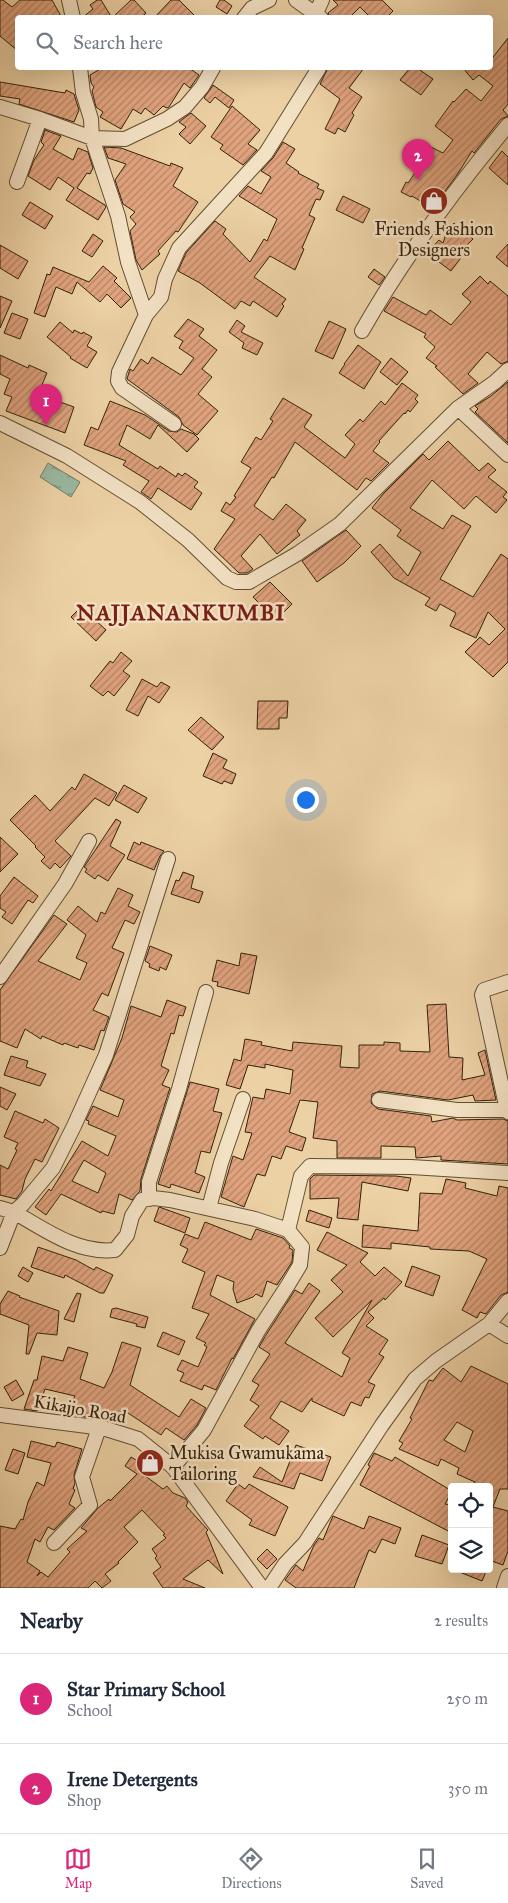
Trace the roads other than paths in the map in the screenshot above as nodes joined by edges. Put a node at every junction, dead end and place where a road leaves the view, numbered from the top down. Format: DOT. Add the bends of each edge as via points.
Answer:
graph roads {
  1 [pos="69,0"];
  2 [pos="269,0"];
  3 [pos="296,0"];
  4 [pos="322,0"];
  5 [pos="72,15"];
  6 [pos="246,15"];
  7 [pos="318,15"];
  8 [pos="319,15"];
  9 [pos="80,70"];
  10 [pos="212,70"];
  11 [pos="318,70"];
  12 [pos="0,107"];
  13 [pos="40,119"];
  14 [pos="508,124"];
  15 [pos="92,138"];
  16 [pos="17,182"];
  17 [pos="146,315"];
  18 [pos="362,331"];
  19 [pos="508,370"];
  20 [pos="458,408"];
  21 [pos="0,423"];
  22 [pos="174,424"];
  23 [pos="508,455"];
  24 [pos="89,840"];
  25 [pos="168,859"];
  26 [pos="0,977"];
  27 [pos="508,982"];
  28 [pos="206,992"];
  29 [pos="243,1099"];
  30 [pos="379,1100"];
  31 [pos="508,1111"];
  32 [pos="508,1173"];
  33 [pos="149,1199"];
  34 [pos="0,1208"];
  35 [pos="209,1208"];
  36 [pos="14,1212"];
  37 [pos="288,1230"];
  38 [pos="0,1248"];
  39 [pos="508,1301"];
  40 [pos="489,1324"];
  41 [pos="508,1336"];
  42 [pos="0,1415"];
  43 [pos="100,1428"];
  44 [pos="173,1467"];
  45 [pos="54,1542"];
  46 [pos="508,1576"];
  47 [pos="262,1588"];
  48 [pos="269,1588"];
  49 [pos="504,1588"];
  1 -- 5 [label="street"];
  2 -- 6 [label="street" via="252,8"];
  3 -- 7 [label="street"];
  4 -- 8 [label="street"];
  9 -- 15 [label="street"];
  10 -- 15 [label="street" via="185,107 167,119 124,139"];
  11 -- 17 [label="street" via="266,153 179,248 160,297"];
  12 -- 13 [label="street"];
  13 -- 15 [label="street"];
  13 -- 16 [label="street"];
  14 -- 18 [label="street" via="421,236"];
  15 -- 17 [label="street"];
  17 -- 22 [label="street" via="119,372 119,384"];
  19 -- 20 [label="street"];
  20 -- 21 [label="street" via="340,524 249,582 227,578 188,540 140,502 67,456"];
  20 -- 23 [label="street"];
  24 -- 26 [label="street" via="65,884"];
  25 -- 36 [label="street" via="106,1055 52,1168"];
  27 -- 31 [label="street" via="484,990 482,995"];
  28 -- 33 [label="street" via="149,1182"];
  29 -- 35 [label="street"];
  30 -- 31 [label="street" via="456,1110"];
  32 -- 37 [label="street" via="411,1167 310,1166 301,1176"];
  33 -- 35 [label="street"];
  33 -- 36 [label="street" via="142,1200 126,1235 115,1250 100,1252 87,1250 53,1235"];
  34 -- 36 [label="street"];
  35 -- 37 [label="street"];
  36 -- 38 [label="street"];
  37 -- 44 [label="street" via="302,1247 300,1264 258,1331 204,1430"];
  39 -- 40 [label="street"];
  40 -- 41 [label="street"];
  40 -- 48 [label="street" via="415,1379 310,1536"];
  42 -- 43 [label="street, Kikajjo Road"];
  43 -- 44 [label="street, Kikajjo Road" via="138,1439"];
  43 -- 45 [label="street" via="82,1477 90,1505"];
  44 -- 47 [label="street, Kikajjo Road"];
  46 -- 49 [label="street"];
}
